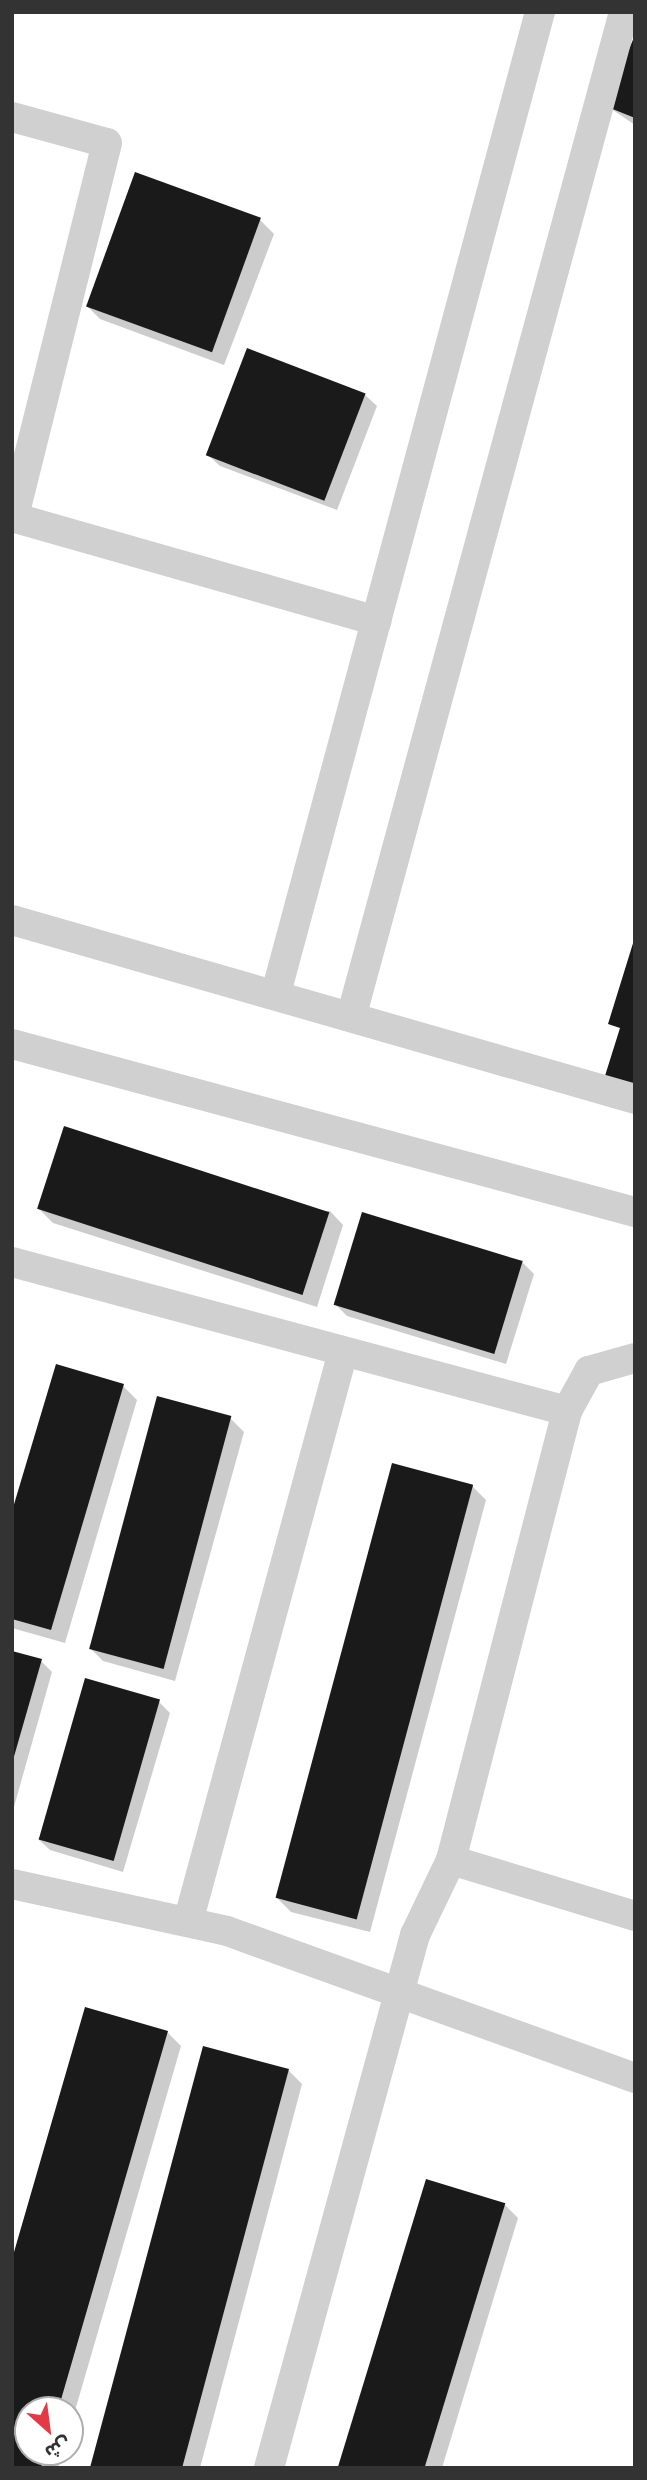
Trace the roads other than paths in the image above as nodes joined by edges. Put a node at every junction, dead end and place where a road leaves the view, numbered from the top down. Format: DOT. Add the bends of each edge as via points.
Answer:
graph roads {
  1 [pos="540,12"];
  2 [pos="624,12"];
  3 [pos="12,117"];
  4 [pos="13,517"];
  5 [pos="376,621"];
  6 [pos="12,920"];
  7 [pos="276,993"];
  8 [pos="352,1014"];
  9 [pos="12,1044"];
  10 [pos="635,1099"];
  11 [pos="635,1212"];
  12 [pos="12,1262"];
  13 [pos="344,1352"];
  14 [pos="635,1358"];
  15 [pos="567,1411"];
  16 [pos="450,1860"];
  17 [pos="12,1884"];
  18 [pos="635,1916"];
  19 [pos="188,1922"];
  20 [pos="400,1993"];
  21 [pos="635,2078"];
  22 [pos="269,2468"];
  1 -- 5 [label="street"];
  2 -- 8 [label="street"];
  3 -- 4 [label="street" via="107,143"];
  4 -- 5 [label="street"];
  5 -- 7 [label="street"];
  6 -- 7 [label="street"];
  7 -- 8 [label="street"];
  8 -- 10 [label="street"];
  9 -- 11 [label="street"];
  12 -- 13 [label="street"];
  13 -- 15 [label="street"];
  13 -- 19 [label="street"];
  14 -- 15 [label="street" via="589,1371"];
  15 -- 16 [label="street"];
  16 -- 18 [label="street"];
  16 -- 20 [label="street" via="415,1935"];
  17 -- 19 [label="street"];
  19 -- 20 [label="street"];
  20 -- 21 [label="street"];
  20 -- 22 [label="street"];
}
